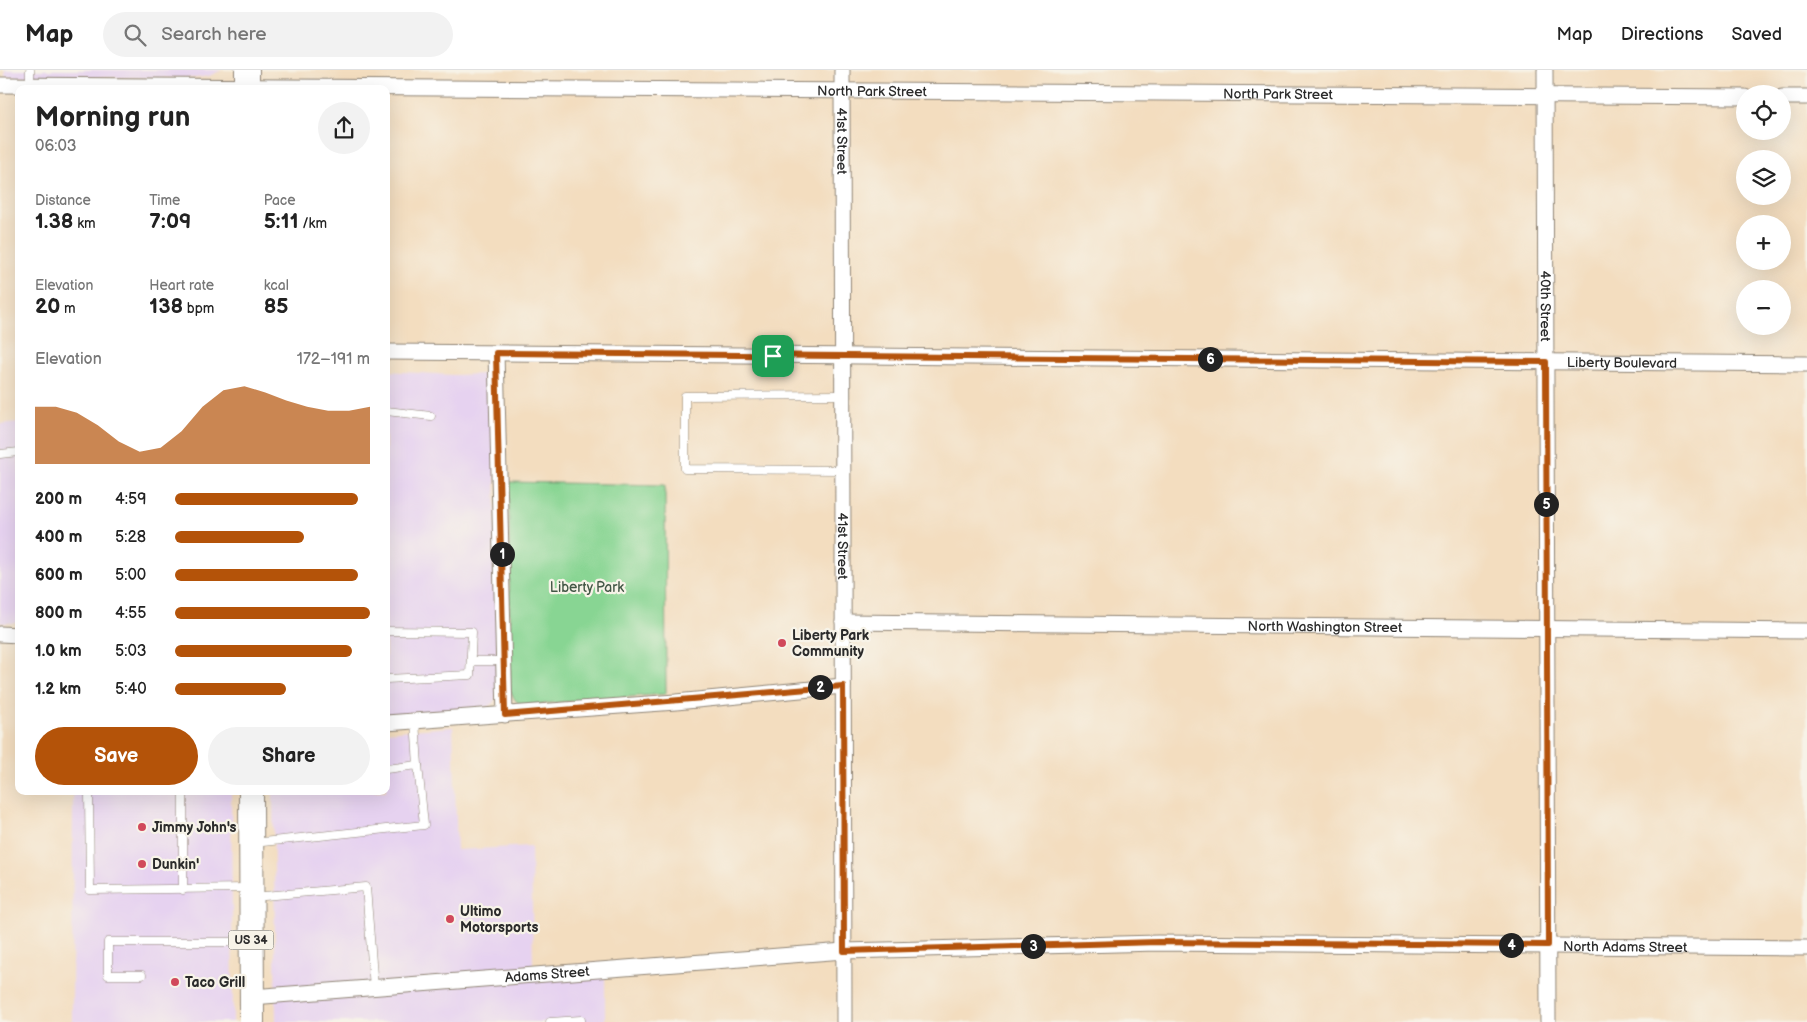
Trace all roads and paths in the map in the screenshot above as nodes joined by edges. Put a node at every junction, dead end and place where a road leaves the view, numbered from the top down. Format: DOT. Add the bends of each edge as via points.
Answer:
graph roads {
  1 [pos="842,70"];
  2 [pos="1546,70"];
  3 [pos="30,78"];
  4 [pos="247,82"];
  5 [pos="0,85"];
  6 [pos="83,85"];
  7 [pos="158,85"];
  8 [pos="310,85"];
  9 [pos="390,88"];
  10 [pos="842,90"];
  11 [pos="1545,95"];
  12 [pos="1736,97"];
  13 [pos="1791,97"];
  14 [pos="1807,97"];
  15 [pos="390,352"];
  16 [pos="496,353"];
  17 [pos="843,356"];
  18 [pos="1546,362"];
  19 [pos="1807,364"];
  20 [pos="843,395"];
  21 [pos="390,411"];
  22 [pos="431,416"];
  23 [pos="15,452"];
  24 [pos="0,454"];
  25 [pos="843,470"];
  26 [pos="843,622"];
  27 [pos="1547,628"];
  28 [pos="1807,630"];
  29 [pos="390,631"];
  30 [pos="0,634"];
  31 [pos="15,634"];
  32 [pos="471,661"];
  33 [pos="504,661"];
  34 [pos="390,678"];
  35 [pos="843,686"];
  36 [pos="505,715"];
  37 [pos="415,721"];
  38 [pos="390,723"];
  39 [pos="418,765"];
  40 [pos="390,768"];
  41 [pos="89,795"];
  42 [pos="183,795"];
  43 [pos="251,795"];
  44 [pos="251,843"];
  45 [pos="183,890"];
  46 [pos="251,892"];
  47 [pos="251,942"];
  48 [pos="1548,945"];
  49 [pos="1807,948"];
  50 [pos="844,951"];
  51 [pos="142,975"];
  52 [pos="374,988"];
  53 [pos="252,998"];
  54 [pos="252,1022"];
  55 [pos="550,1022"];
  56 [pos="581,1022"];
  57 [pos="844,1022"];
  58 [pos="1548,1022"];
  1 -- 10 [label="street, 41st Street"];
  2 -- 11 [label="street, 40th Street"];
  3 -- 5 [label="street, North Park Street"];
  3 -- 6 [label="street, North Park Street"];
  4 -- 7 [label="street, North Park Street"];
  4 -- 8 [label="street, North Park Street"];
  9 -- 10 [label="street, North Park Street"];
  10 -- 11 [label="street, North Park Street"];
  10 -- 17 [label="street, 41st Street"];
  11 -- 12 [label="street, North Park Street"];
  11 -- 18 [label="street, 40th Street"];
  13 -- 14 [label="street"];
  15 -- 16 [label="street, Liberty Boulevard"];
  16 -- 17 [label="street, Liberty Boulevard"];
  16 -- 33 [label="street"];
  17 -- 18 [label="street, Liberty Boulevard"];
  17 -- 20 [label="street, 41st Street"];
  18 -- 19 [label="street, Liberty Boulevard"];
  18 -- 27 [label="street, 40th Street"];
  20 -- 25 [label="street, 41st Street"];
  20 -- 25 [label="lane" via="685,396 685,469"];
  21 -- 22 [label="lane"];
  23 -- 24 [label="lane"];
  25 -- 26 [label="street, 41st Street"];
  26 -- 27 [label="street, North Washington Street"];
  26 -- 35 [label="street, 41st Street"];
  27 -- 28 [label="street, North Washington Street"];
  27 -- 48 [label="street, 40th Street"];
  29 -- 32 [label="lane" via="472,632"];
  30 -- 31 [label="street"];
  32 -- 33 [label="lane"];
  32 -- 34 [label="lane" via="470,675"];
  33 -- 36 [label="street"];
  35 -- 36 [label="street"];
  35 -- 50 [label="street, 41st Street"];
  36 -- 37 [label="street"];
  37 -- 38 [label="street"];
  37 -- 39 [label="lane"];
  39 -- 40 [label="lane"];
  39 -- 44 [label="lane" via="424,824"];
  41 -- 45 [label="lane" via="90,890"];
  42 -- 45 [label="lane"];
  43 -- 44 [label="main road, US 34"];
  44 -- 46 [label="main road, US 34"];
  45 -- 46 [label="lane"];
  46 -- 47 [label="main road, US 34"];
  46 -- 52 [label="lane" via="366,887"];
  47 -- 51 [label="lane" via="108,942 108,975"];
  47 -- 53 [label="main road, US 34"];
  48 -- 49 [label="street, North Adams Street"];
  48 -- 50 [label="street, North Adams Street" via="1158,942"];
  48 -- 58 [label="street, 40th Street"];
  50 -- 52 [label="street, Adams Street"];
  50 -- 57 [label="street, 41st Street"];
  52 -- 53 [label="street, Adams Street"];
  53 -- 54 [label="main road, US 34"];
  55 -- 56 [label="lane"];
}
